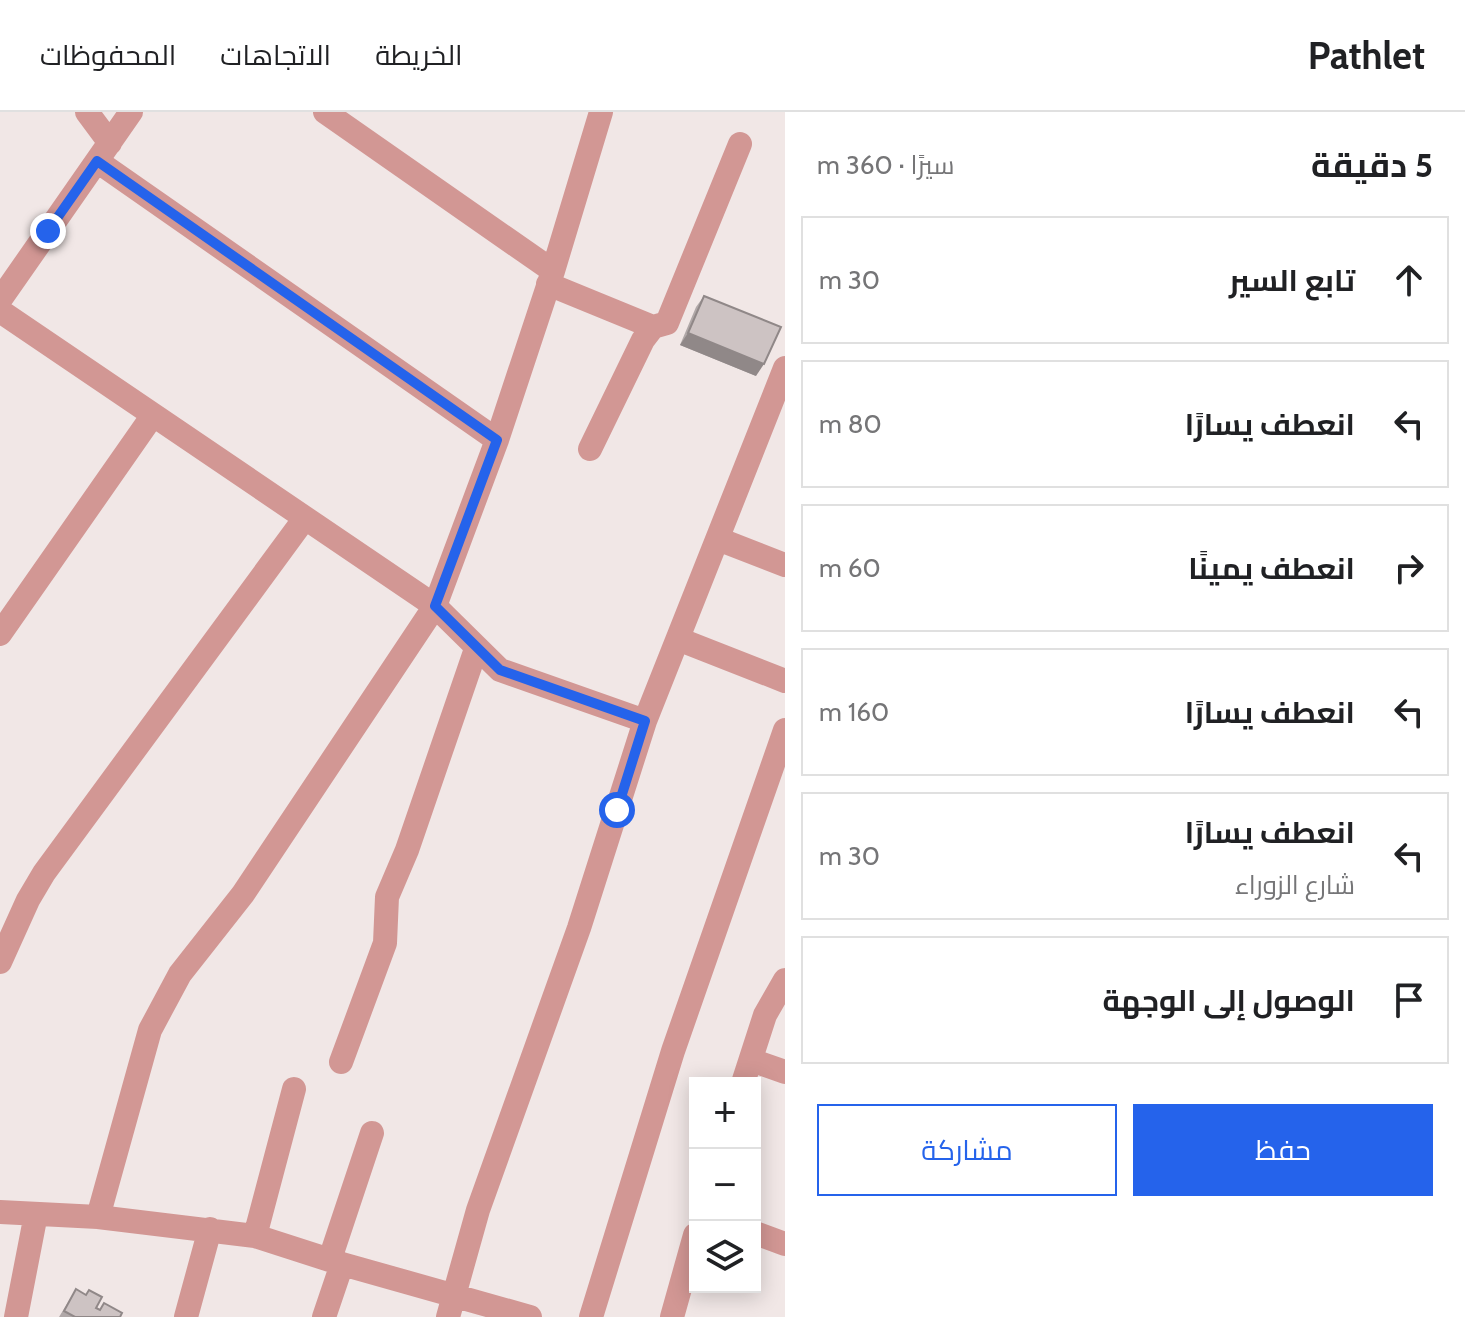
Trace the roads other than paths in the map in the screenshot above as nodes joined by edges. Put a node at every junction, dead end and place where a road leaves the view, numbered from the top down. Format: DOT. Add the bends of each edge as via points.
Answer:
graph roads {
  1 [pos="87,112"];
  2 [pos="131,112"];
  3 [pos="325,112"];
  4 [pos="601,112"];
  5 [pos="740,144"];
  6 [pos="103,152"];
  7 [pos="551,277"];
  8 [pos="0,300"];
  9 [pos="0,311"];
  10 [pos="653,327"];
  11 [pos="785,368"];
  12 [pos="153,415"];
  13 [pos="497,440"];
  14 [pos="590,449"];
  15 [pos="305,518"];
  16 [pos="718,539"];
  17 [pos="785,565"];
  18 [pos="435,606"];
  19 [pos="0,634"];
  20 [pos="678,639"];
  21 [pos="476,649"];
  22 [pos="785,681"];
  23 [pos="645,721"];
  24 [pos="785,730"];
  25 [pos="0,962"];
  26 [pos="785,980"];
  27 [pos="751,1060"];
  28 [pos="341,1062"];
  29 [pos="785,1072"];
  30 [pos="745,1077"];
  31 [pos="294,1089"];
  32 [pos="372,1133"];
  33 [pos="0,1212"];
  34 [pos="36,1214"];
  35 [pos="98,1217"];
  36 [pos="210,1229"];
  37 [pos="761,1235"];
  38 [pos="255,1236"];
  39 [pos="785,1244"];
  40 [pos="689,1256"];
  41 [pos="336,1261"];
  42 [pos="452,1306"];
  43 [pos="16,1317"];
  44 [pos="186,1317"];
  45 [pos="324,1317"];
  46 [pos="530,1317"];
  47 [pos="591,1317"];
  48 [pos="672,1317"];
  1 -- 6 [label="street"];
  2 -- 6 [label="street"];
  3 -- 7 [label="street"];
  4 -- 7 [label="street"];
  5 -- 10 [label="street" via="667,323"];
  6 -- 8 [label="street"];
  6 -- 13 [label="street"];
  7 -- 10 [label="street"];
  7 -- 13 [label="street"];
  9 -- 12 [label="street"];
  10 -- 14 [label="street"];
  11 -- 16 [label="street"];
  12 -- 15 [label="street"];
  12 -- 19 [label="street"];
  13 -- 18 [label="street"];
  15 -- 18 [label="street"];
  15 -- 25 [label="street" via="44,873"];
  16 -- 17 [label="street"];
  16 -- 20 [label="street"];
  18 -- 21 [label="street"];
  18 -- 35 [label="street" via="243,894 180,974 150,1030"];
  20 -- 22 [label="street"];
  20 -- 23 [label="street"];
  21 -- 23 [label="street" via="500,670"];
  21 -- 28 [label="street" via="387,897 385,943"];
  23 -- 42 [label="street" via="579,928 478,1210"];
  24 -- 47 [label="street" via="673,1051"];
  26 -- 27 [label="street" via="765,1015"];
  27 -- 29 [label="street"];
  27 -- 30 [label="street"];
  31 -- 38 [label="street"];
  32 -- 41 [label="street"];
  33 -- 34 [label="street"];
  34 -- 35 [label="street"];
  34 -- 43 [label="street"];
  35 -- 36 [label="street"];
  36 -- 38 [label="street"];
  36 -- 44 [label="street"];
  37 -- 39 [label="street"];
  38 -- 41 [label="street"];
  40 -- 48 [label="street"];
  41 -- 42 [label="street"];
  41 -- 45 [label="street"];
  42 -- 46 [label="street"];
}
